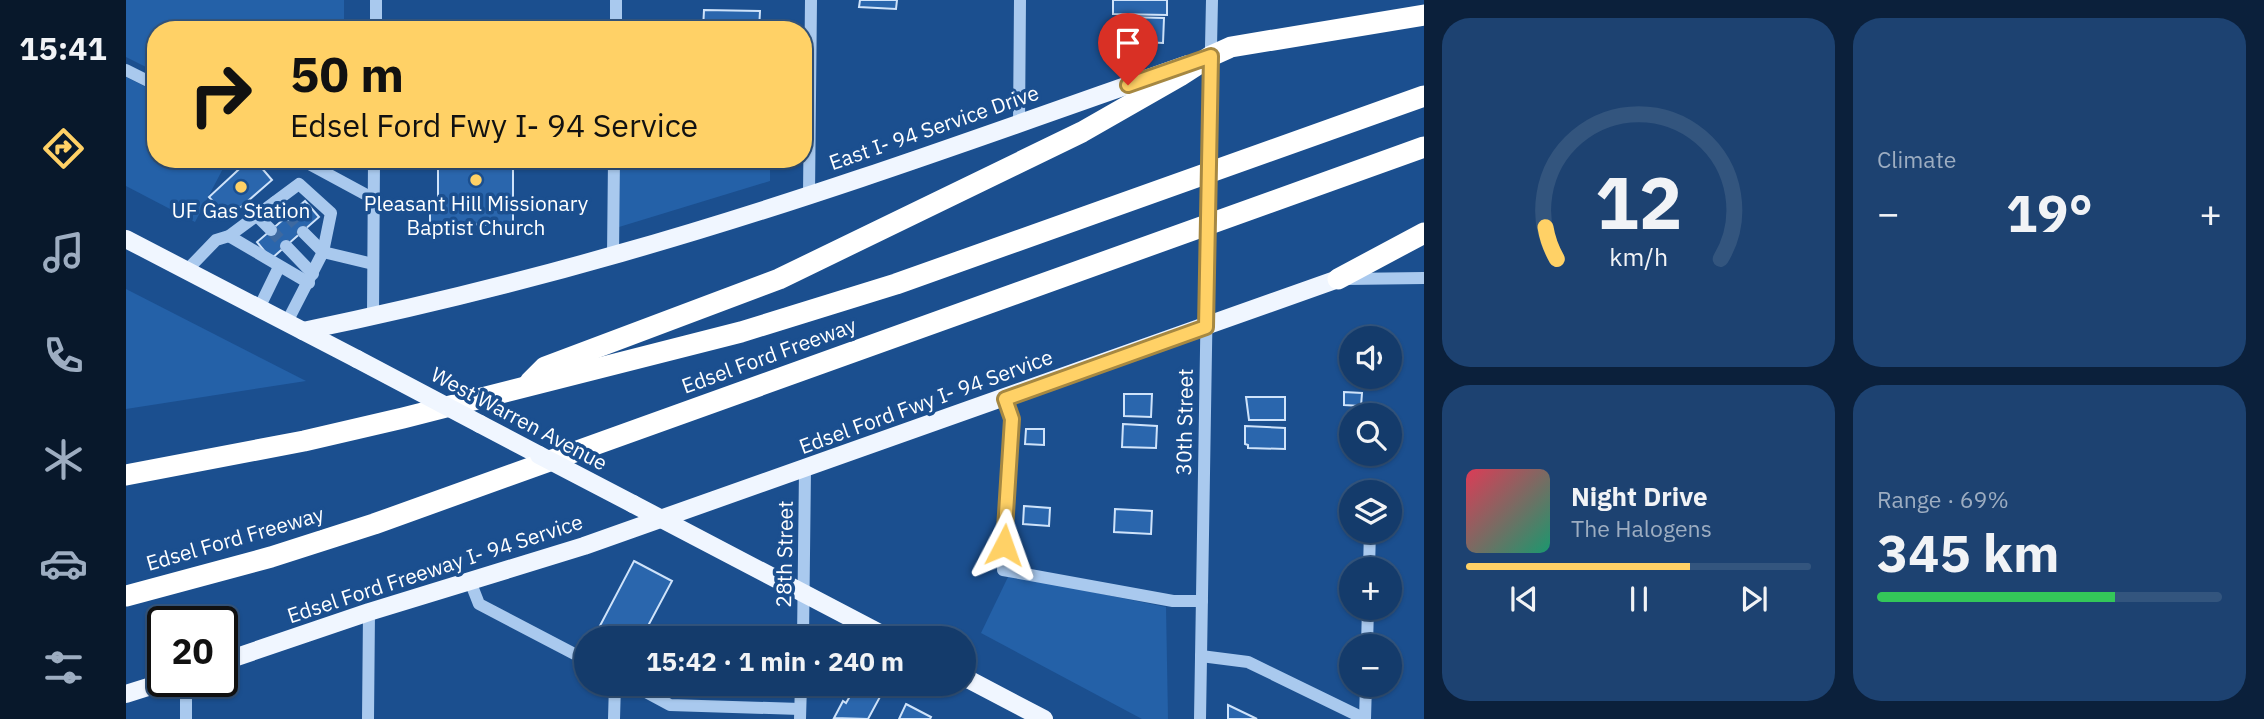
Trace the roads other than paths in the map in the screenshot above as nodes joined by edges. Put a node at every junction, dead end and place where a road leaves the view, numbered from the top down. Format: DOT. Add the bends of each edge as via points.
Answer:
graph roads {
  1 [pos="376,0"];
  2 [pos="616,0"];
  3 [pos="811,0"];
  4 [pos="1020,0"];
  5 [pos="1212,0"];
  6 [pos="1424,15"];
  7 [pos="376,21"];
  8 [pos="616,21"];
  9 [pos="811,21"];
  10 [pos="1211,56"];
  11 [pos="126,70"];
  12 [pos="147,80"];
  13 [pos="1424,96"];
  14 [pos="1019,124"];
  15 [pos="1424,146"];
  16 [pos="317,168"];
  17 [pos="374,168"];
  18 [pos="614,168"];
  19 [pos="809,168"];
  20 [pos="809,194"];
  21 [pos="374,199"];
  22 [pos="275,202"];
  23 [pos="288,215"];
  24 [pos="257,216"];
  25 [pos="271,230"];
  26 [pos="303,232"];
  27 [pos="1424,233"];
  28 [pos="229,236"];
  29 [pos="126,239"];
  30 [pos="286,246"];
  31 [pos="323,252"];
  32 [pos="613,255"];
  33 [pos="373,264"];
  34 [pos="279,267"];
  35 [pos="187,270"];
  36 [pos="311,278"];
  37 [pos="1424,278"];
  38 [pos="1338,279"];
  39 [pos="259,308"];
  40 [pos="373,316"];
  41 [pos="295,327"];
  42 [pos="1206,327"];
  43 [pos="526,386"];
  44 [pos="1005,399"];
  45 [pos="804,470"];
  46 [pos="126,475"];
  47 [pos="662,520"];
  48 [pos="470,581"];
  49 [pos="804,593"];
  50 [pos="126,596"];
  51 [pos="1202,601"];
  52 [pos="369,612"];
  53 [pos="803,626"];
  54 [pos="866,626"];
  55 [pos="574,654"];
  56 [pos="1201,656"];
  57 [pos="238,657"];
  58 [pos="976,683"];
  59 [pos="147,687"];
  60 [pos="126,694"];
  61 [pos="615,696"];
  62 [pos="653,696"];
  63 [pos="801,696"];
  64 [pos="186,697"];
  65 [pos="1366,697"];
  66 [pos="800,714"];
  67 [pos="186,719"];
  68 [pos="368,719"];
  69 [pos="614,719"];
  70 [pos="1044,719"];
  71 [pos="1200,719"];
  72 [pos="1365,719"];
  1 -- 7 [label="street"];
  2 -- 8 [label="street"];
  3 -- 9 [label="street"];
  4 -- 14 [label="street"];
  5 -- 10 [label="street, 30th Street"];
  6 -- 10 [label="highway" via="1235,46"];
  10 -- 14 [label="main road, East I- 94 Service Drive"];
  10 -- 42 [label="street, 30th Street, bridge"];
  10 -- 43 [label="highway" via="1082,132 791,273 545,366"];
  11 -- 12 [label="street"];
  13 -- 43 [label="highway, Edsel Ford Freeway" via="896,284 741,332"];
  14 -- 20 [label="main road, East I- 94 Service Drive"];
  15 -- 50 [label="highway, Edsel Ford Freeway" via="374,524"];
  16 -- 21 [label="street"];
  17 -- 21 [label="street"];
  18 -- 32 [label="street"];
  19 -- 20 [label="street"];
  20 -- 32 [label="main road, East I- 94 Service Drive"];
  21 -- 33 [label="street"];
  22 -- 23 [label="street"];
  22 -- 24 [label="street"];
  22 -- 31 [label="street" via="299,184 331,214"];
  24 -- 25 [label="street"];
  24 -- 28 [label="street"];
  26 -- 31 [label="street"];
  27 -- 38 [label="highway"];
  28 -- 34 [label="street"];
  28 -- 35 [label="street" via="216,240"];
  29 -- 35 [label="main road, West Warren Avenue"];
  30 -- 36 [label="street"];
  31 -- 33 [label="street"];
  31 -- 36 [label="street"];
  32 -- 40 [label="main road, East I- 94 Service Drive"];
  33 -- 40 [label="street"];
  34 -- 36 [label="street"];
  34 -- 39 [label="street"];
  35 -- 39 [label="main road, West Warren Avenue"];
  36 -- 41 [label="street"];
  37 -- 38 [label="street"];
  38 -- 42 [label="main road, Edsel Ford Fwy I- 94 Service"];
  39 -- 41 [label="main road, West Warren Avenue"];
  40 -- 41 [label="main road, East I- 94 Service Drive"];
  41 -- 47 [label="main road, West Warren Avenue, bridge"];
  42 -- 44 [label="main road, Edsel Ford Fwy I- 94 Service"];
  42 -- 51 [label="street, 30th Street"];
  43 -- 46 [label="highway, Edsel Ford Freeway" via="304,441"];
  44 -- 45 [label="main road, Edsel Ford Fwy I- 94 Service"];
  44 -- 51 [label="street" via="1012,419 1003,570 1173,601"];
  45 -- 47 [label="main road, Edsel Ford Fwy I- 94 Service"];
  45 -- 49 [label="street, 28th Street"];
  47 -- 48 [label="main road, Edsel Ford Freeway I- 94 Service"];
  47 -- 49 [label="main road, West Warren Avenue"];
  48 -- 52 [label="main road, Edsel Ford Freeway I- 94 Service"];
  48 -- 55 [label="street" via="479,604"];
  49 -- 53 [label="street, 28th Street"];
  49 -- 54 [label="main road, West Warren Avenue"];
  51 -- 56 [label="street, 30th Street"];
  52 -- 57 [label="main road, Edsel Ford Freeway I- 94 Service"];
  52 -- 68 [label="street"];
  56 -- 71 [label="street, 30th Street"];
  56 -- 72 [label="street" via="1248,662"];
  58 -- 70 [label="main road"];
  59 -- 60 [label="main road"];
  61 -- 69 [label="street"];
  62 -- 66 [label="street" via="670,705"];
  63 -- 66 [label="street"];
  64 -- 67 [label="street"];
  65 -- 72 [label="street"];
}
